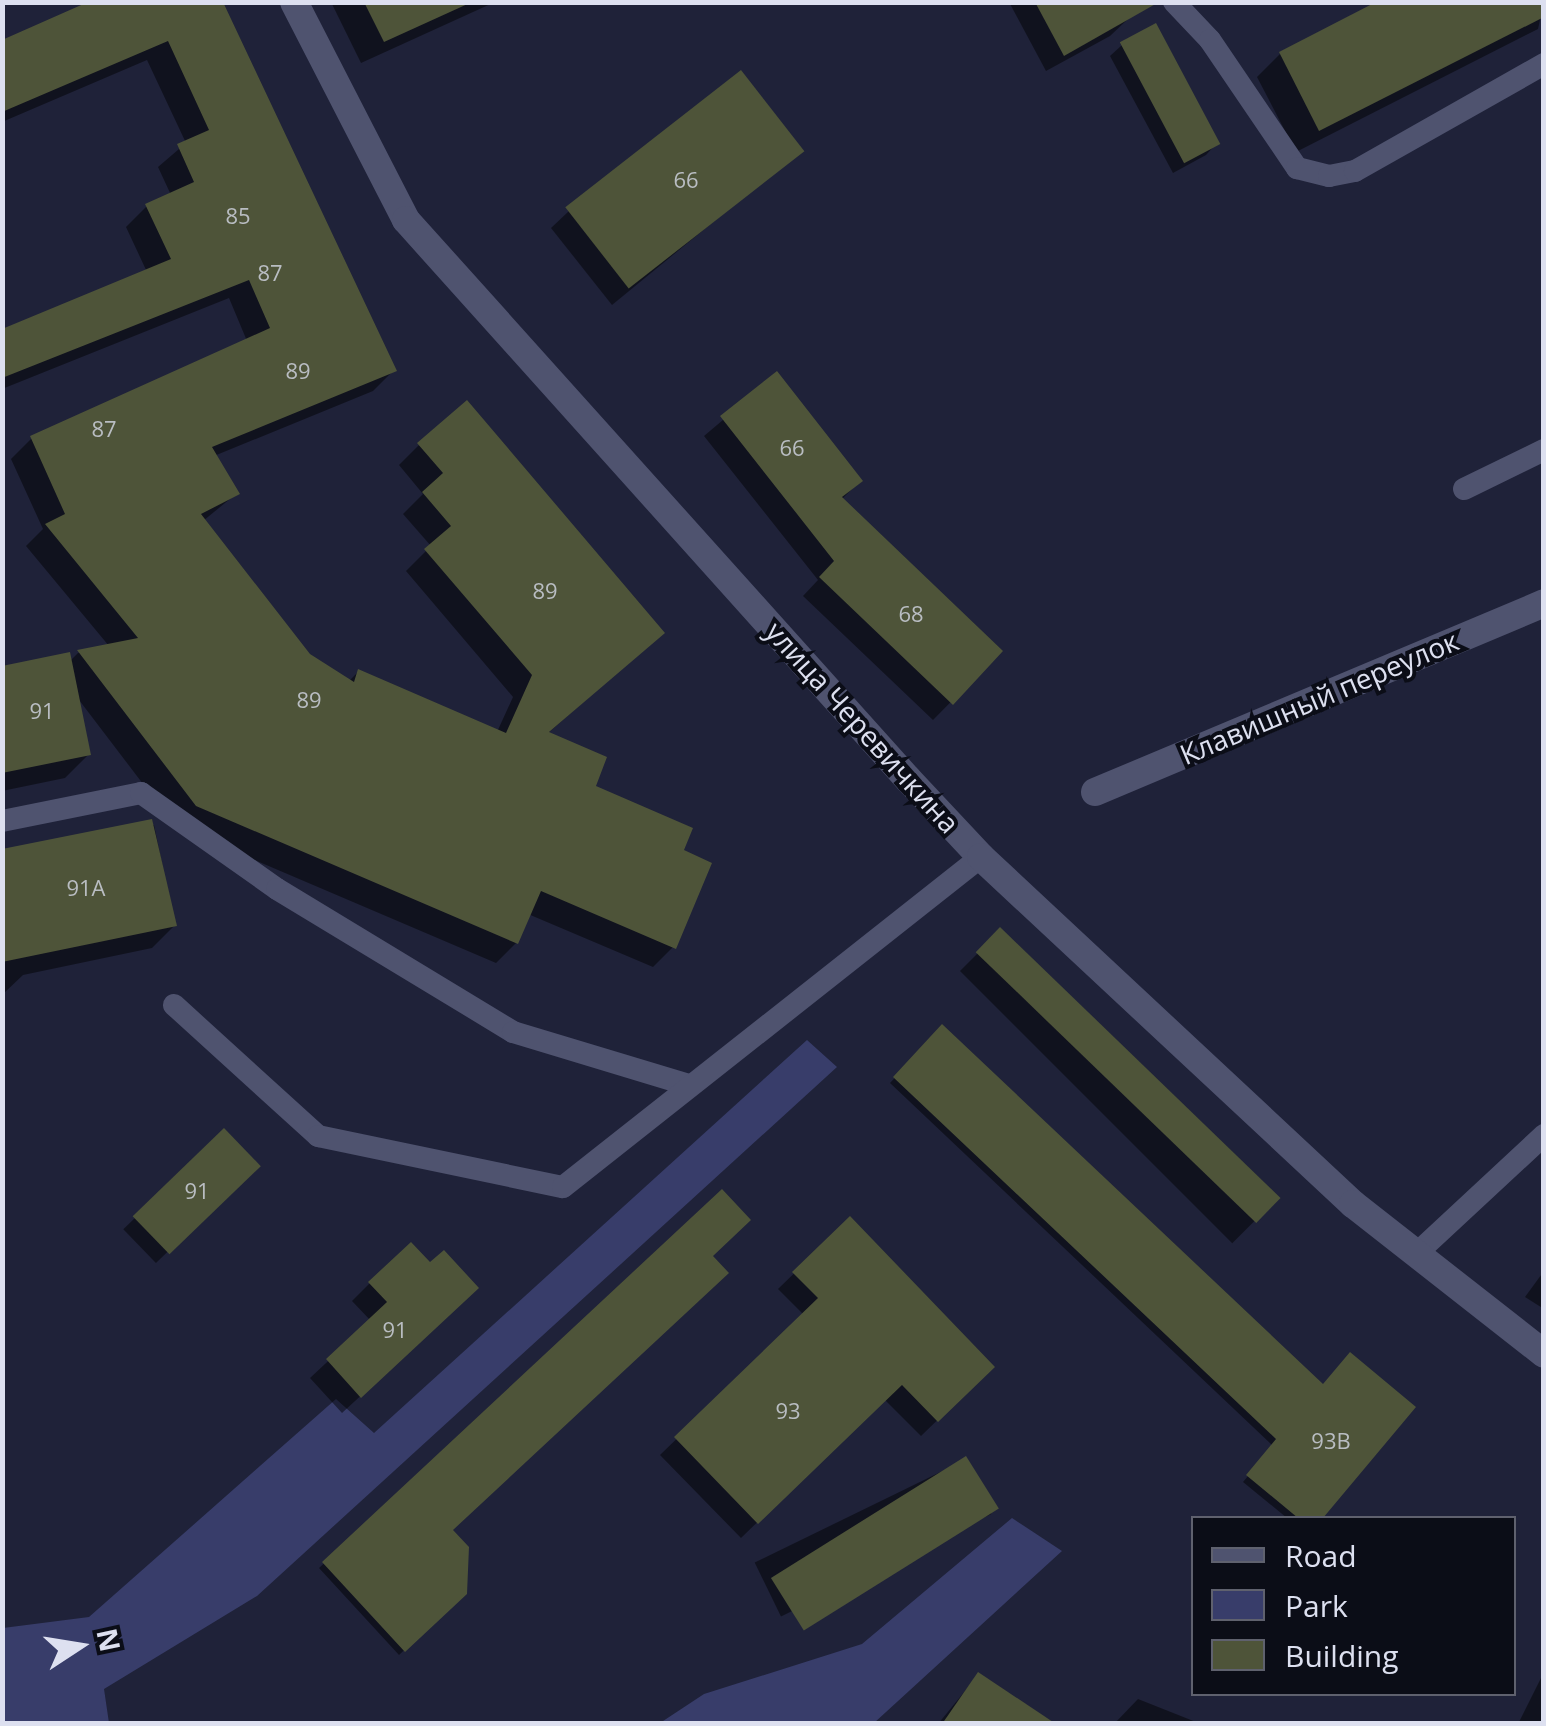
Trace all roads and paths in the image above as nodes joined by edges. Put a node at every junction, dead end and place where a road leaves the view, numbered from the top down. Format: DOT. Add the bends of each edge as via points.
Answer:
graph roads {
  1 [pos="294,2"];
  2 [pos="1174,2"];
  3 [pos="1544,64"];
  4 [pos="1544,450"];
  5 [pos="1464,488"];
  6 [pos="1544,602"];
  7 [pos="1095,792"];
  8 [pos="2,822"];
  9 [pos="981,857"];
  10 [pos="174,1005"];
  11 [pos="688,1085"];
  12 [pos="1544,1135"];
  13 [pos="1416,1254"];
  14 [pos="1544,1354"];
  1 -- 9 [label="street, улица Черевичкина" via="406,220"];
  2 -- 3 [label="lane" via="1210,40 1297,168 1328,176 1355,172"];
  4 -- 5 [label="lane"];
  6 -- 7 [label="street, Клавишный переулок"];
  8 -- 11 [label="lane" via="141,793 277,888 514,1032"];
  9 -- 11 [label="lane"];
  9 -- 13 [label="street, улица Черевичкина" via="1353,1204"];
  10 -- 11 [label="lane" via="318,1136 563,1187"];
  12 -- 13 [label="lane"];
  13 -- 14 [label="street, улица Черевичкина"];
}
